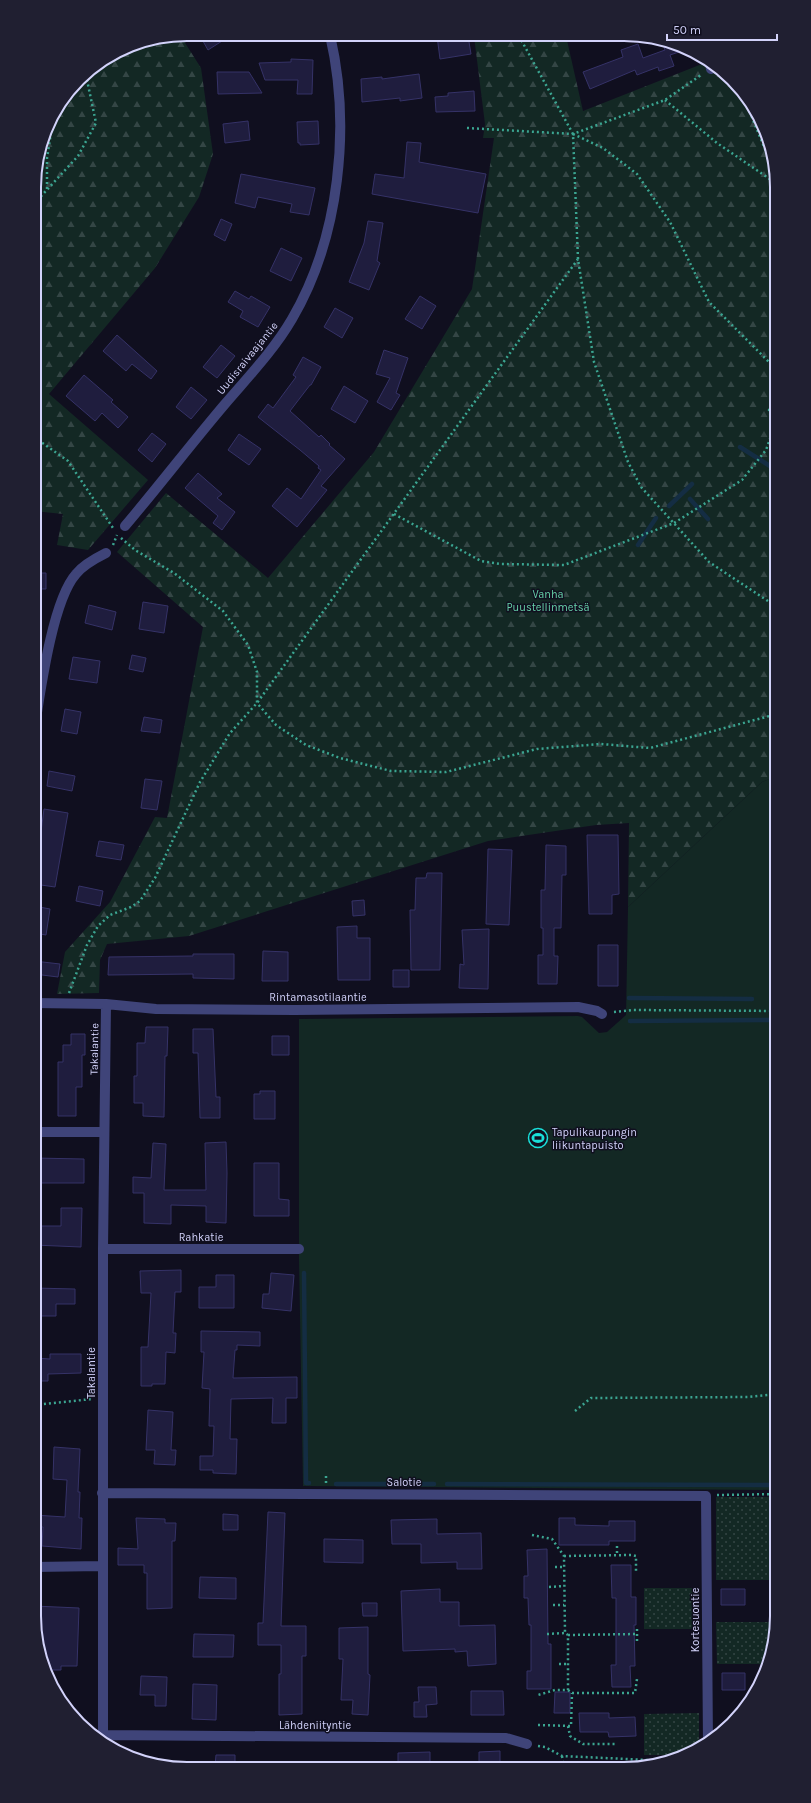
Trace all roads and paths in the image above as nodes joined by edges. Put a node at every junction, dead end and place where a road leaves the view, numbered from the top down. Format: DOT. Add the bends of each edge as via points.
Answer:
graph roads {
  1 [pos="331,41"];
  2 [pos="522,41"];
  3 [pos="708,68"];
  4 [pos="87,81"];
  5 [pos="665,100"];
  6 [pos="752,117"];
  7 [pos="467,128"];
  8 [pos="573,134"];
  9 [pos="50,136"];
  10 [pos="765,149"];
  11 [pos="770,179"];
  12 [pos="47,190"];
  13 [pos="41,196"];
  14 [pos="578,259"];
  15 [pos="770,363"];
  16 [pos="770,439"];
  17 [pos="41,442"];
  18 [pos="394,514"];
  19 [pos="674,523"];
  20 [pos="125,526"];
  21 [pos="106,553"];
  22 [pos="770,602"];
  23 [pos="41,695"];
  24 [pos="257,702"];
  25 [pos="770,716"];
  26 [pos="68,995"];
  27 [pos="41,1003"];
  28 [pos="106,1004"];
  29 [pos="770,1010"];
  30 [pos="602,1014"];
  31 [pos="41,1132"];
  32 [pos="104,1132"];
  33 [pos="103,1249"];
  34 [pos="299,1249"];
  35 [pos="770,1394"];
  36 [pos="103,1398"];
  37 [pos="41,1404"];
  38 [pos="575,1411"];
  39 [pos="102,1492"];
  40 [pos="770,1494"];
  41 [pos="706,1496"];
  42 [pos="532,1535"];
  43 [pos="617,1546"];
  44 [pos="602,1551"];
  45 [pos="564,1556"];
  46 [pos="601,1556"];
  47 [pos="617,1556"];
  48 [pos="102,1566"];
  49 [pos="41,1567"];
  50 [pos="555,1568"];
  51 [pos="564,1568"];
  52 [pos="636,1572"];
  53 [pos="564,1586"];
  54 [pos="549,1587"];
  55 [pos="553,1605"];
  56 [pos="564,1605"];
  57 [pos="637,1627"];
  58 [pos="565,1633"];
  59 [pos="547,1634"];
  60 [pos="637,1634"];
  61 [pos="568,1635"];
  62 [pos="637,1641"];
  63 [pos="559,1664"];
  64 [pos="568,1664"];
  65 [pos="637,1679"];
  66 [pos="568,1690"];
  67 [pos="572,1693"];
  68 [pos="538,1695"];
  69 [pos="538,1725"];
  70 [pos="568,1726"];
  71 [pos="103,1735"];
  72 [pos="708,1735"];
  73 [pos="109,1739"];
  74 [pos="527,1744"];
  75 [pos="615,1744"];
  76 [pos="562,1756"];
  77 [pos="648,1760"];
  78 [pos="563,1762"];
  1 -- 20 [label="street, Uudisraivaajantie" via="340,116 339,163 320,255 304,296 276,344"];
  2 -- 8 [label="path"];
  3 -- 5 [label="path"];
  4 -- 12 [label="path" via="96,122 78,156"];
  5 -- 8 [label="path"];
  5 -- 11 [label="path" via="717,143"];
  6 -- 10 [label="path"];
  7 -- 8 [label="path"];
  8 -- 14 [label="path"];
  8 -- 15 [label="path" via="603,148 637,174 670,222 709,302"];
  9 -- 12 [label="path" via="47,158"];
  12 -- 13 [label="path"];
  14 -- 18 [label="path"];
  14 -- 19 [label="path" via="594,362 628,462 641,487"];
  16 -- 19 [label="path" via="766,450 742,480"];
  17 -- 24 [label="path" via="68,461 118,534 135,550 174,573 223,611 248,644 257,672"];
  18 -- 19 [label="path" via="481,561 501,564 564,565"];
  18 -- 24 [label="path"];
  19 -- 22 [label="path" via="709,562"];
  21 -- 23 [label="street" via="76,573 63,596"];
  24 -- 25 [label="path" via="276,725 306,745 340,758 391,771 446,772 536,749 601,744 650,748"];
  24 -- 26 [label="path" via="230,733 200,782 155,878 140,901 110,916 98,926 87,945"];
  27 -- 28 [label="street, Rintamasotilaantie"];
  28 -- 30 [label="street, Rintamasotilaantie" via="156,1009 295,1010 578,1007"];
  28 -- 32 [label="street, Takalantie"];
  29 -- 30 [label="path" via="633,1010"];
  31 -- 32 [label="street"];
  32 -- 33 [label="street, Takalantie"];
  33 -- 34 [label="street, Rahkatie"];
  33 -- 36 [label="street, Takalantie"];
  35 -- 38 [label="path" via="748,1397 591,1398"];
  36 -- 37 [label="path"];
  36 -- 39 [label="street, Takalantie"];
  39 -- 41 [label="street, Salotie"];
  39 -- 48 [label="street, Takalantie"];
  40 -- 41 [label="path"];
  41 -- 72 [label="street, Kortesuontie"];
  42 -- 45 [label="path" via="552,1539"];
  43 -- 47 [label="path"];
  44 -- 46 [label="path"];
  45 -- 46 [label="path"];
  45 -- 51 [label="path"];
  46 -- 47 [label="path"];
  47 -- 52 [label="path" via="636,1556"];
  48 -- 49 [label="street"];
  48 -- 71 [label="street, Takalantie"];
  50 -- 51 [label="path"];
  51 -- 53 [label="path"];
  53 -- 54 [label="path"];
  53 -- 56 [label="path"];
  55 -- 56 [label="path"];
  56 -- 58 [label="path"];
  57 -- 60 [label="path"];
  58 -- 59 [label="path"];
  58 -- 61 [label="path"];
  60 -- 61 [label="path"];
  60 -- 62 [label="path"];
  61 -- 64 [label="path"];
  63 -- 64 [label="path"];
  64 -- 66 [label="path"];
  65 -- 67 [label="path" via="634,1692"];
  66 -- 67 [label="path"];
  66 -- 68 [label="path" via="555,1690"];
  67 -- 70 [label="path" via="571,1726"];
  69 -- 70 [label="path"];
  70 -- 75 [label="path" via="570,1736 583,1744"];
  73 -- 74 [label="street, Lähdeniityntie" via="506,1738"];
  74 -- 76 [label="path" via="545,1747"];
  76 -- 77 [label="path"];
  76 -- 78 [label="path"];
}
